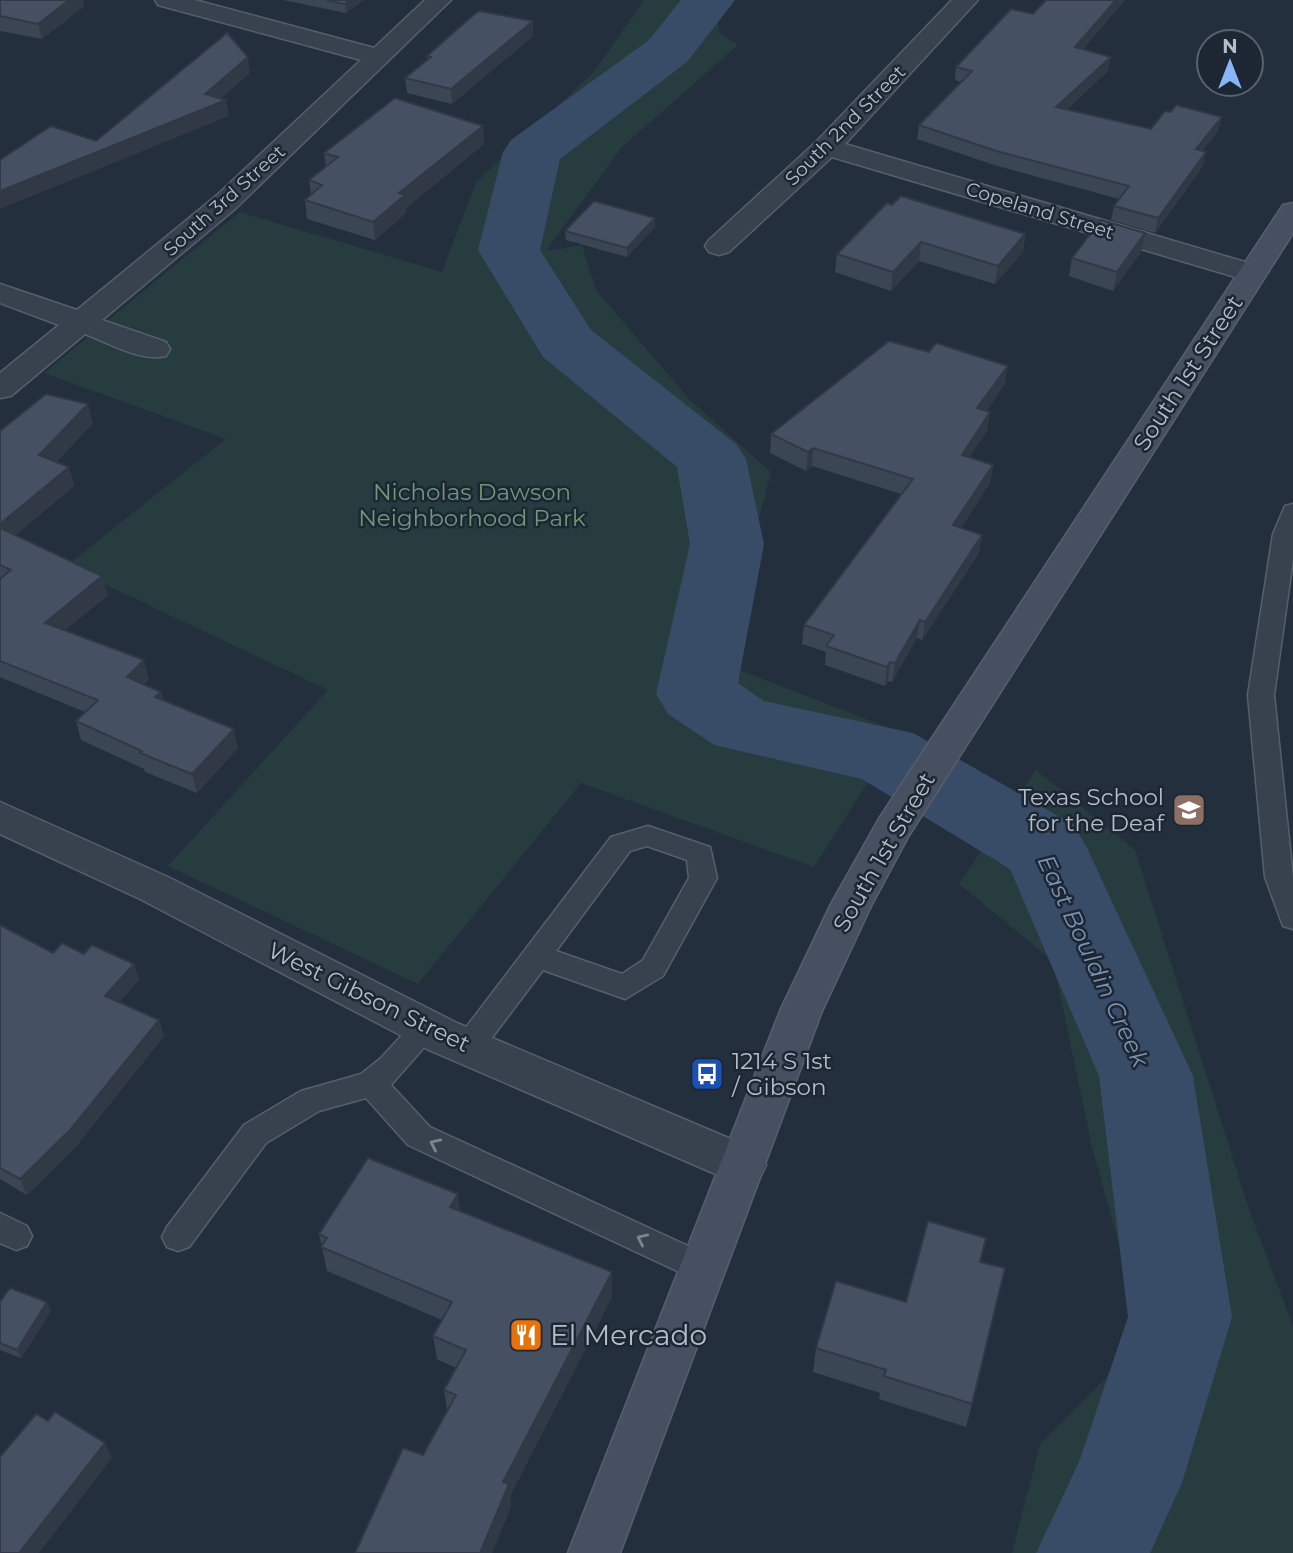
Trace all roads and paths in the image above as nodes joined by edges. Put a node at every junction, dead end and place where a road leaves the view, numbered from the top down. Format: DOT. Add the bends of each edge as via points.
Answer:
graph roads {
  1 [pos="167,0"];
  2 [pos="439,0"];
  3 [pos="966,0"];
  4 [pos="380,57"];
  5 [pos="827,147"];
  6 [pos="1293,211"];
  7 [pos="719,246"];
  8 [pos="1252,273"];
  9 [pos="0,293"];
  10 [pos="83,323"];
  11 [pos="155,349"];
  12 [pos="0,389"];
  13 [pos="1293,511"];
  14 [pos="0,817"];
  15 [pos="1293,918"];
  16 [pos="537,956"];
  17 [pos="426,1028"];
  18 [pos="468,1047"];
  19 [pos="372,1083"];
  20 [pos="743,1165"];
  21 [pos="178,1237"];
  22 [pos="703,1268"];
  23 [pos="594,1553"];
  1 -- 4 [label="street"];
  2 -- 4 [label="street, South 3rd Street"];
  3 -- 5 [label="street, South 2nd Street"];
  4 -- 10 [label="street, South 3rd Street" via="226,202"];
  5 -- 7 [label="street, South 2nd Street"];
  5 -- 8 [label="street, Copeland Street"];
  6 -- 8 [label="main road, South 1st Street"];
  8 -- 20 [label="main road, South 1st Street" via="940,754 850,904 801,1011"];
  9 -- 10 [label="street"];
  10 -- 11 [label="street"];
  10 -- 12 [label="street, South 3rd Street"];
  13 -- 15 [label="lane" via="1284,534 1261,695 1279,877"];
  14 -- 17 [label="street, West Gibson Street" via="154,888"];
  16 -- 16 [label="lane" via="621,844 648,836 701,854 703,878 653,968 625,986"];
  16 -- 18 [label="lane"];
  17 -- 18 [label="street, West Gibson Street"];
  17 -- 19 [label="lane"];
  18 -- 20 [label="street, West Gibson Street"];
  19 -- 21 [label="lane" via="312,1100 255,1134"];
  22 -- 19 [label="lane, one-way" via="419,1136"];
  20 -- 22 [label="main road, South 1st Street"];
  22 -- 23 [label="main road, South 1st Street"];
}
